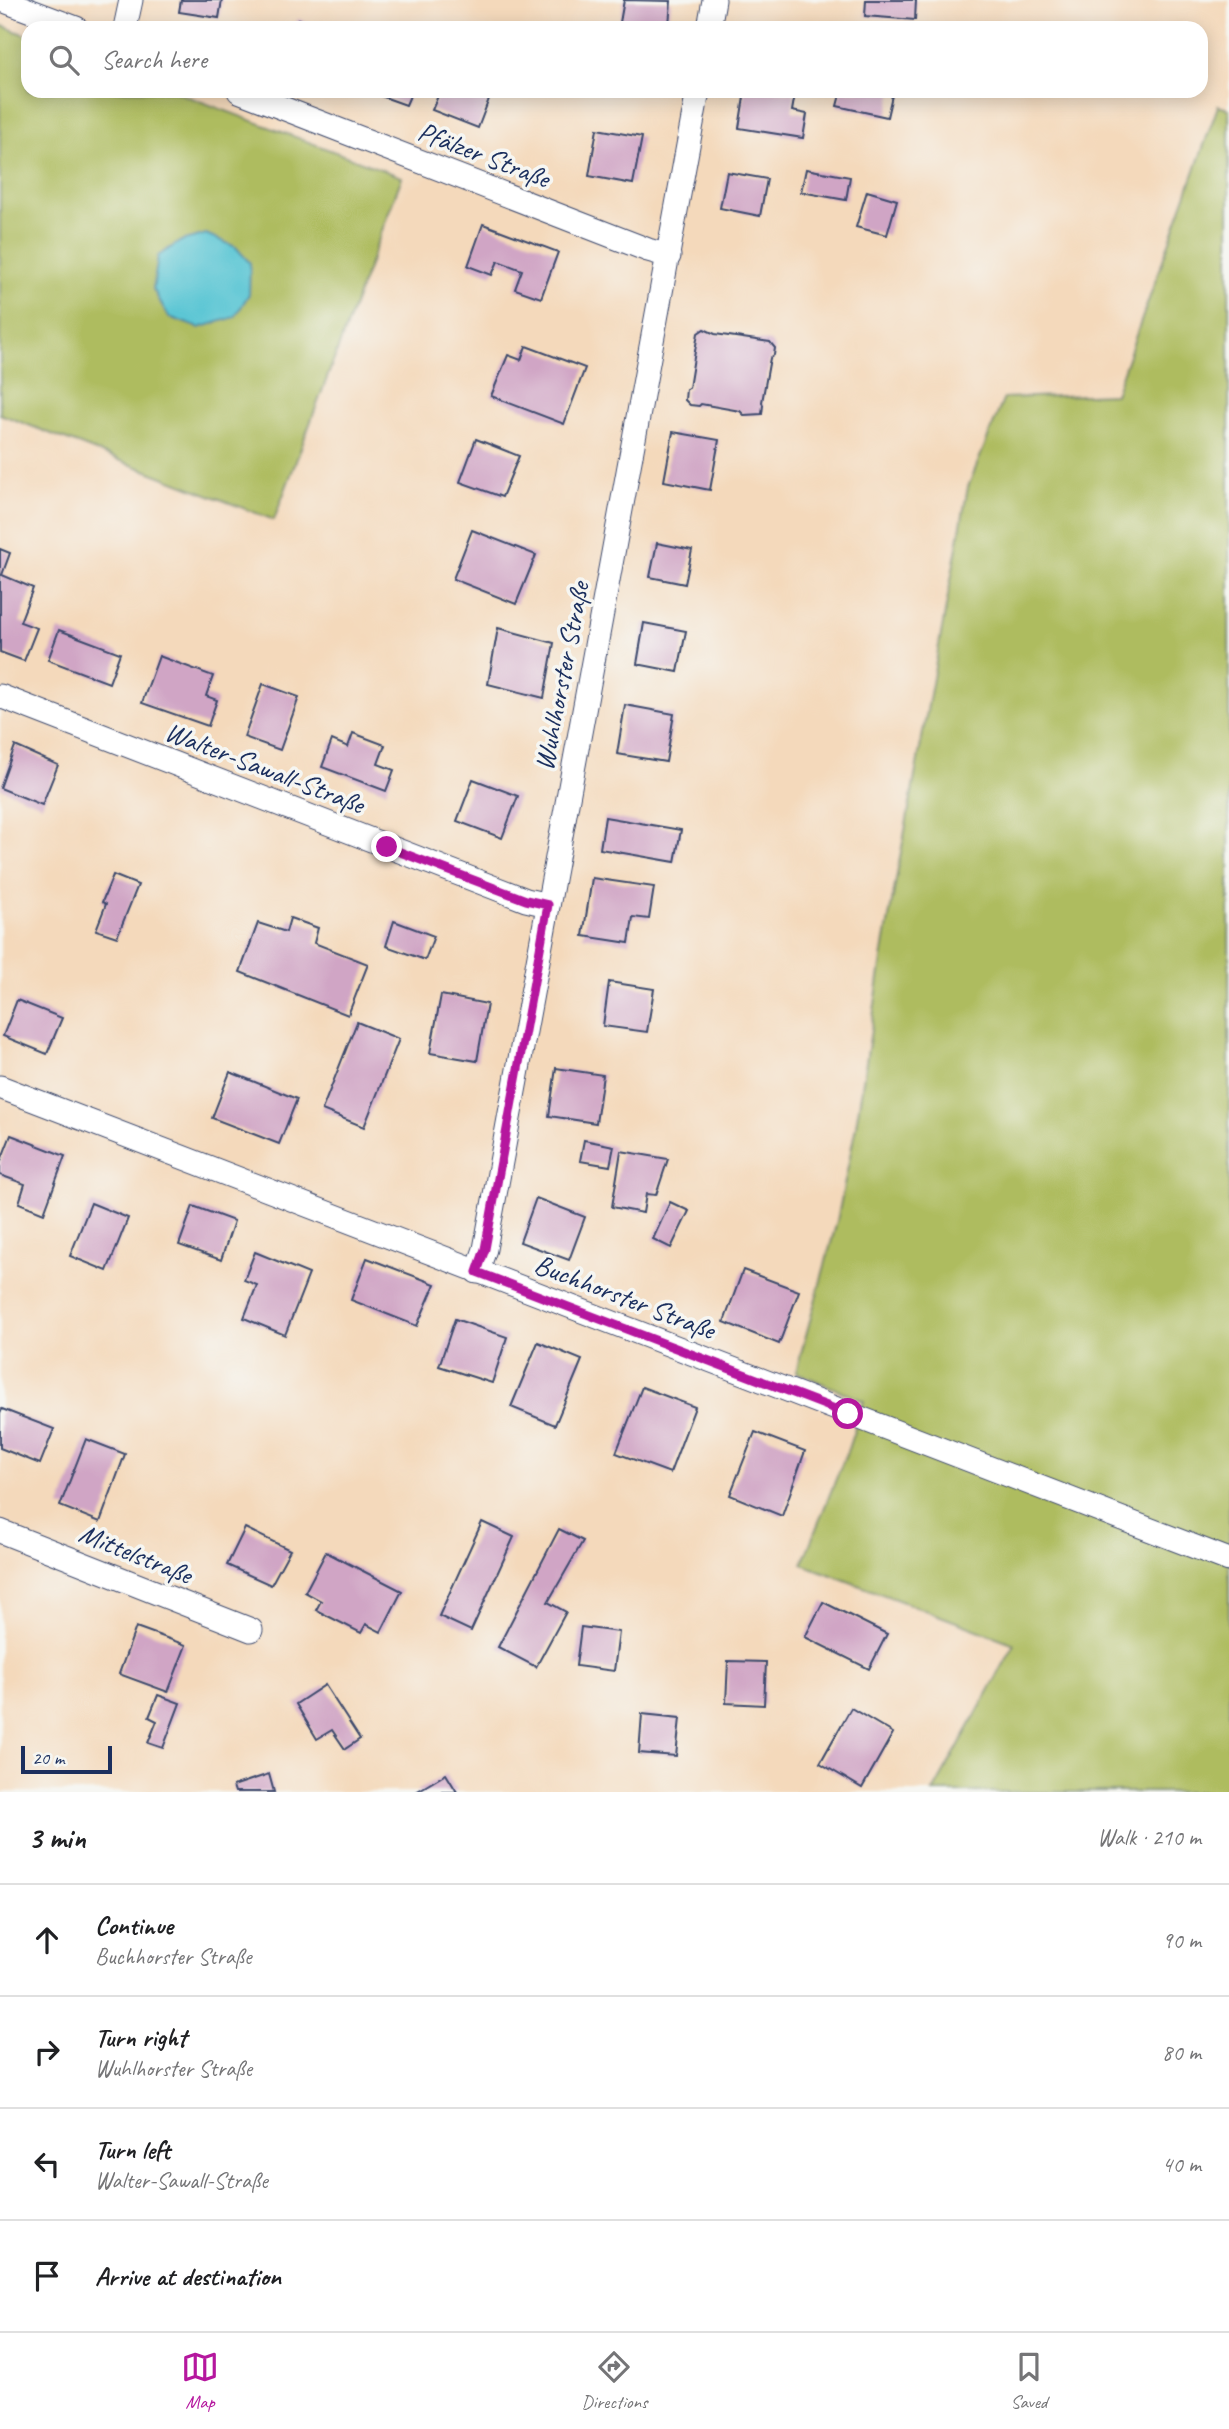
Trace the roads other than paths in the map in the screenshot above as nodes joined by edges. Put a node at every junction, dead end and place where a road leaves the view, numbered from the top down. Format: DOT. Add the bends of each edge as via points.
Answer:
graph roads {
  1 [pos="2,0"];
  2 [pos="131,0"];
  3 [pos="714,0"];
  4 [pos="58,21"];
  5 [pos="126,21"];
  6 [pos="710,21"];
  7 [pos="257,98"];
  8 [pos="697,98"];
  9 [pos="669,256"];
  10 [pos="0,696"];
  11 [pos="548,905"];
  12 [pos="0,1087"];
  13 [pos="477,1272"];
  14 [pos="0,1531"];
  15 [pos="1229,1560"];
  16 [pos="251,1630"];
  1 -- 4 [label="street"];
  2 -- 5 [label="street"];
  3 -- 6 [label="street"];
  7 -- 9 [label="street, Pfälzer Straße"];
  8 -- 9 [label="street, Wuhlhorster Straße"];
  9 -- 11 [label="street, Wuhlhorster Straße"];
  10 -- 11 [label="street, Walter-Sawall-Straße"];
  11 -- 13 [label="street, Wuhlhorster Straße"];
  12 -- 13 [label="street, Buchhorster Straße"];
  13 -- 15 [label="street, Buchhorster Straße"];
  14 -- 16 [label="street, Mittelstraße"];
}
